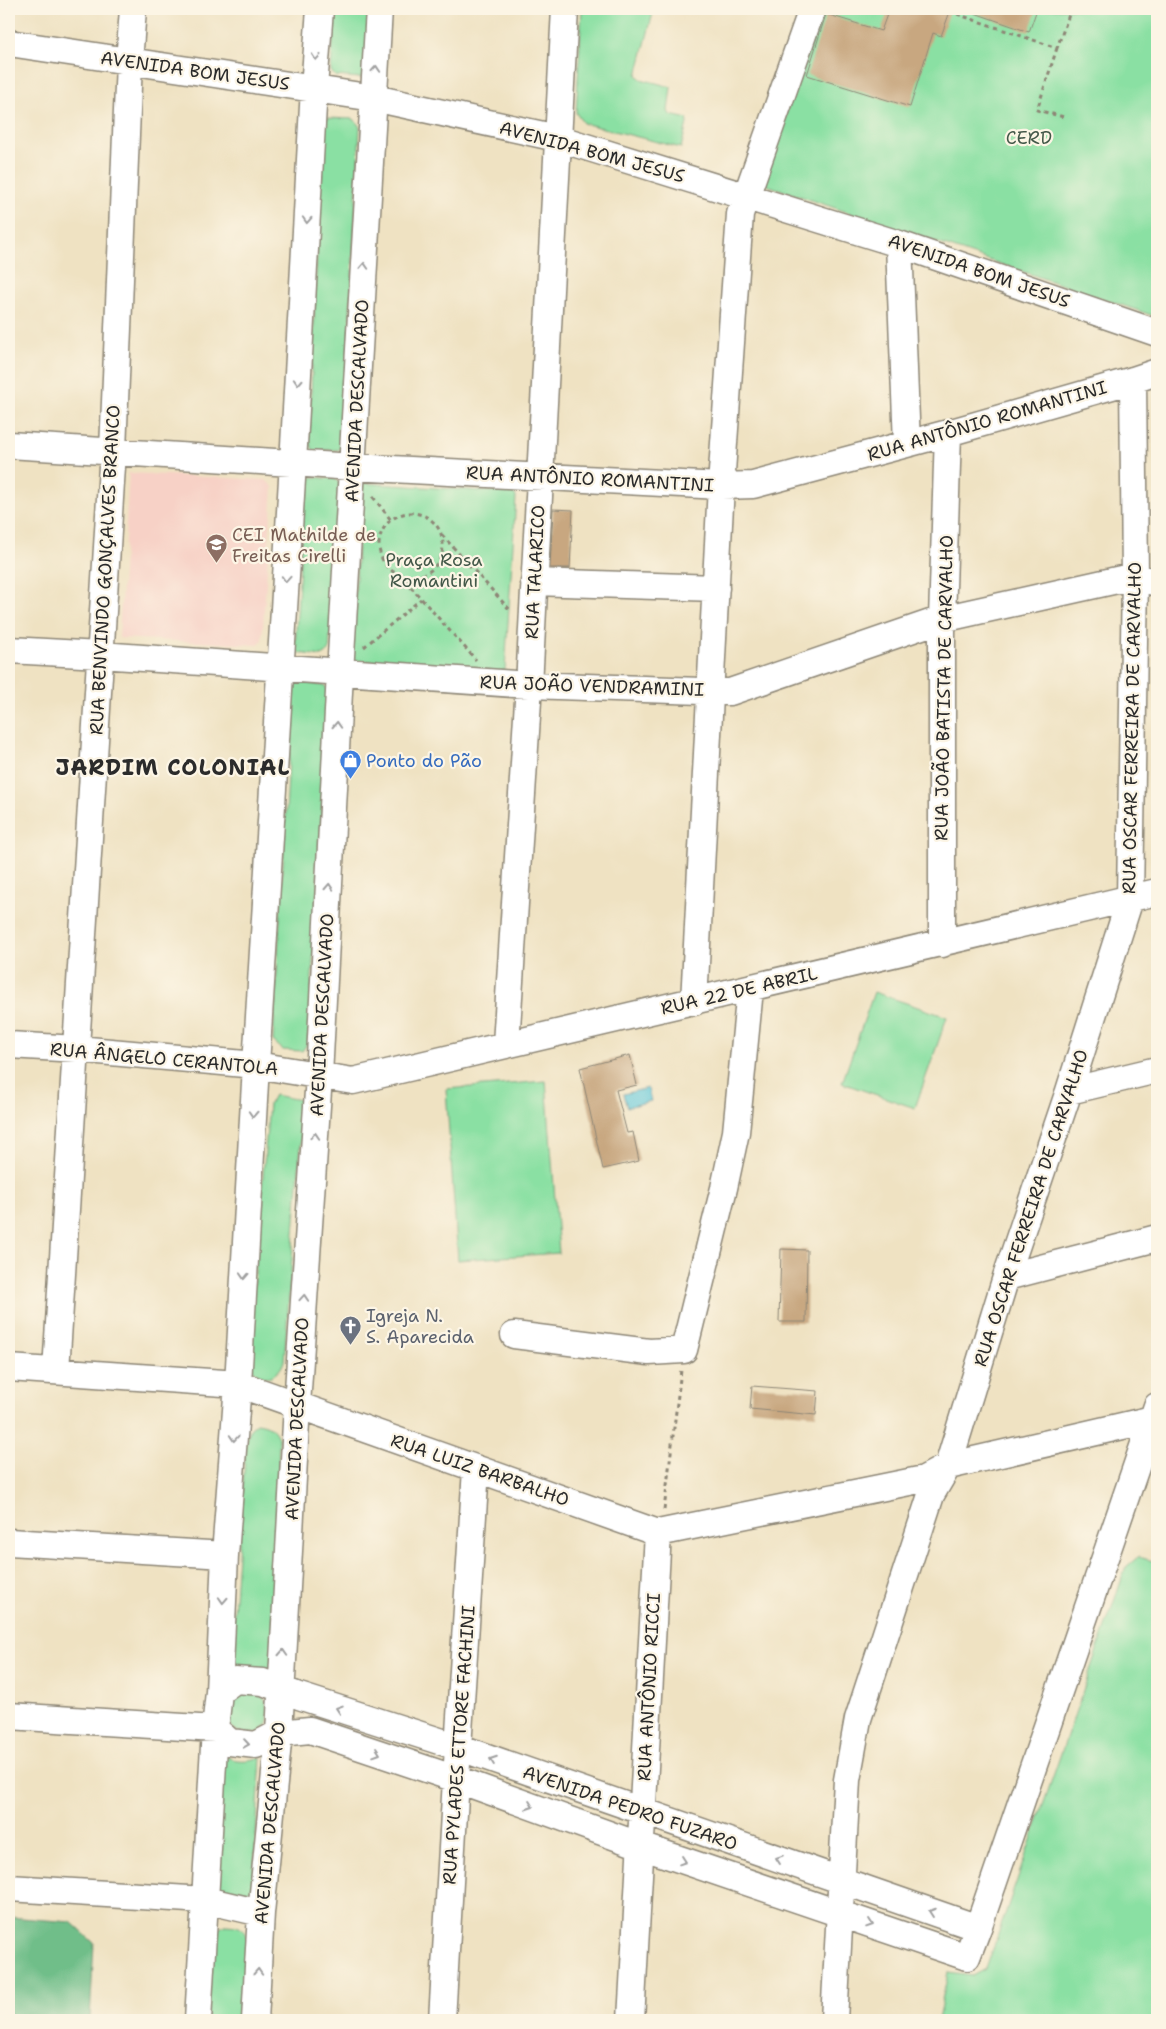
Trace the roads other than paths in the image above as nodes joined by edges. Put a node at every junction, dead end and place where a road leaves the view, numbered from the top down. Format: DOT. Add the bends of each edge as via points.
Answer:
graph roads {
  1 [pos="133,9"];
  2 [pos="320,9"];
  3 [pos="379,9"];
  4 [pos="564,9"];
  5 [pos="812,9"];
  6 [pos="9,44"];
  7 [pos="129,62"];
  8 [pos="314,88"];
  9 [pos="374,98"];
  10 [pos="557,138"];
  11 [pos="746,196"];
  12 [pos="899,244"];
  13 [pos="1157,332"];
  14 [pos="1157,372"];
  15 [pos="1133,380"];
  16 [pos="948,433"];
  17 [pos="907,444"];
  18 [pos="9,445"];
  19 [pos="112,450"];
  20 [pos="293,464"];
  21 [pos="353,467"];
  22 [pos="540,476"];
  23 [pos="721,486"];
  24 [pos="1146,580"];
  25 [pos="534,582"];
  26 [pos="716,588"];
  27 [pos="942,619"];
  28 [pos="9,650"];
  29 [pos="100,655"];
  30 [pos="280,668"];
  31 [pos="340,673"];
  32 [pos="529,685"];
  33 [pos="710,691"];
  34 [pos="1157,892"];
  35 [pos="1130,899"];
  36 [pos="942,944"];
  37 [pos="750,989"];
  38 [pos="694,1002"];
  39 [pos="506,1044"];
  40 [pos="9,1045"];
  41 [pos="77,1049"];
  42 [pos="256,1065"];
  43 [pos="1157,1070"];
  44 [pos="319,1076"];
  45 [pos="1069,1091"];
  46 [pos="1157,1238"];
  47 [pos="1006,1277"];
  48 [pos="514,1335"];
  49 [pos="9,1368"];
  50 [pos="56,1371"];
  51 [pos="238,1384"];
  52 [pos="297,1405"];
  53 [pos="1155,1413"];
  54 [pos="948,1466"];
  55 [pos="476,1469"];
  56 [pos="658,1533"];
  57 [pos="9,1542"];
  58 [pos="225,1555"];
  59 [pos="281,1690"];
  60 [pos="219,1692"];
  61 [pos="9,1716"];
  62 [pos="215,1729"];
  63 [pos="279,1733"];
  64 [pos="458,1747"];
  65 [pos="456,1779"];
  66 [pos="641,1812"];
  67 [pos="641,1846"];
  68 [pos="842,1881"];
  69 [pos="9,1888"];
  70 [pos="205,1900"];
  71 [pos="261,1913"];
  72 [pos="840,1914"];
  73 [pos="978,1928"];
  74 [pos="198,2020"];
  75 [pos="255,2020"];
  76 [pos="442,2020"];
  77 [pos="631,2020"];
  78 [pos="834,2020"];
  1 -- 7 [label="street, RUA BENVINDO GONÇALVES BRANCO"];
  2 -- 8 [label="street, one-way"];
  9 -- 3 [label="street, AVENIDA DESCALVADO, one-way"];
  4 -- 10 [label="street, RUA TALARICO"];
  5 -- 11 [label="street"];
  6 -- 7 [label="street, AVENIDA BOM JESUS"];
  7 -- 8 [label="street, AVENIDA BOM JESUS"];
  7 -- 19 [label="street, RUA BENVINDO GONÇALVES BRANCO"];
  8 -- 9 [label="street, AVENIDA BOM JESUS"];
  8 -- 20 [label="street, one-way"];
  9 -- 10 [label="street, AVENIDA BOM JESUS"];
  21 -- 9 [label="street, AVENIDA DESCALVADO, one-way"];
  10 -- 11 [label="street, AVENIDA BOM JESUS"];
  10 -- 22 [label="street, RUA TALARICO"];
  11 -- 12 [label="street, AVENIDA BOM JESUS"];
  11 -- 23 [label="street" via="740,214"];
  12 -- 13 [label="street, AVENIDA BOM JESUS"];
  12 -- 17 [label="street"];
  14 -- 15 [label="street, RUA ANTÔNIO ROMANTINI"];
  15 -- 16 [label="street, RUA ANTÔNIO ROMANTINI"];
  15 -- 24 [label="street, RUA OSCAR FERREIRA DE CARVALHO"];
  16 -- 17 [label="street, RUA ANTÔNIO ROMANTINI"];
  16 -- 27 [label="street, RUA JOÃO BATISTA DE CARVALHO"];
  17 -- 23 [label="street, RUA ANTÔNIO ROMANTINI" via="753,485"];
  18 -- 19 [label="street, RUA ANTÔNIO ROMANTINI"];
  19 -- 20 [label="street, RUA ANTÔNIO ROMANTINI"];
  19 -- 29 [label="street, RUA BENVINDO GONÇALVES BRANCO"];
  20 -- 21 [label="street, RUA ANTÔNIO ROMANTINI"];
  20 -- 30 [label="street, one-way"];
  21 -- 22 [label="street, RUA ANTÔNIO ROMANTINI"];
  21 -- 31 [label="street, AVENIDA DESCALVADO"];
  22 -- 23 [label="street, RUA ANTÔNIO ROMANTINI"];
  22 -- 25 [label="street, RUA TALARICO"];
  23 -- 26 [label="street"];
  24 -- 27 [label="street, RUA JOÃO VENDRAMINI"];
  24 -- 35 [label="street, RUA OSCAR FERREIRA DE CARVALHO"];
  25 -- 26 [label="street"];
  25 -- 32 [label="street, RUA TALARICO"];
  26 -- 33 [label="street"];
  27 -- 33 [label="street, RUA JOÃO VENDRAMINI" via="730,692"];
  27 -- 36 [label="street, RUA JOÃO BATISTA DE CARVALHO"];
  28 -- 29 [label="street, RUA JOÃO VENDRAMINI"];
  29 -- 30 [label="street, RUA JOÃO VENDRAMINI"];
  29 -- 41 [label="street, RUA BENVINDO GONÇALVES BRANCO"];
  30 -- 31 [label="street, RUA JOÃO VENDRAMINI"];
  30 -- 42 [label="street"];
  31 -- 32 [label="street, RUA JOÃO VENDRAMINI"];
  44 -- 31 [label="street, AVENIDA DESCALVADO, one-way"];
  32 -- 33 [label="street, RUA JOÃO VENDRAMINI"];
  32 -- 39 [label="street, RUA TALARICO"];
  33 -- 38 [label="street"];
  34 -- 35 [label="street, RUA 22 DE ABRIL"];
  35 -- 36 [label="street, RUA 22 DE ABRIL"];
  35 -- 45 [label="street, RUA OSCAR FERREIRA DE CARVALHO"];
  36 -- 37 [label="street, RUA 22 DE ABRIL"];
  37 -- 38 [label="street, RUA 22 DE ABRIL"];
  37 -- 48 [label="street" via="736,1132 684,1350 650,1352"];
  38 -- 39 [label="street, RUA 22 DE ABRIL"];
  39 -- 44 [label="street, RUA 22 DE ABRIL" via="353,1081"];
  40 -- 41 [label="street, RUA ÂNGELO CERANTOLA"];
  41 -- 42 [label="street, RUA ÂNGELO CERANTOLA"];
  41 -- 50 [label="street, RUA BENVINDO GONÇALVES BRANCO"];
  42 -- 44 [label="street, RUA ÂNGELO CERANTOLA"];
  42 -- 51 [label="street, one-way"];
  43 -- 45 [label="street"];
  52 -- 44 [label="street, AVENIDA DESCALVADO, one-way"];
  45 -- 47 [label="street, RUA OSCAR FERREIRA DE CARVALHO"];
  46 -- 47 [label="street"];
  47 -- 54 [label="street, RUA OSCAR FERREIRA DE CARVALHO"];
  49 -- 50 [label="street, RUA LUIZ BARBALHO"];
  50 -- 51 [label="street, RUA LUIZ BARBALHO"];
  51 -- 52 [label="street, RUA LUIZ BARBALHO"];
  51 -- 58 [label="street, one-way"];
  52 -- 55 [label="street, RUA LUIZ BARBALHO"];
  59 -- 52 [label="street, AVENIDA DESCALVADO, one-way"];
  53 -- 54 [label="street"];
  53 -- 73 [label="street"];
  54 -- 56 [label="street" via="924,1479"];
  54 -- 68 [label="street, RUA OSCAR FERREIRA DE CARVALHO" via="931,1495 858,1720 847,1780"];
  55 -- 56 [label="street, RUA LUIZ BARBALHO"];
  55 -- 64 [label="street, RUA PYLADES ETTORE FACHINI"];
  56 -- 66 [label="street, RUA ANTÔNIO RICCI"];
  57 -- 58 [label="street"];
  58 -- 60 [label="street, one-way"];
  59 -- 60 [label="street" via="263,1682 235,1680"];
  59 -- 63 [label="street, AVENIDA DESCALVADO"];
  64 -- 59 [label="street, AVENIDA PEDRO FUZARO, one-way"];
  60 -- 62 [label="street"];
  61 -- 62 [label="street"];
  62 -- 63 [label="street, one-way" via="230,1742 256,1746"];
  62 -- 70 [label="street"];
  63 -- 65 [label="street, AVENIDA PEDRO FUZARO, one-way" via="310,1730"];
  63 -- 71 [label="street, AVENIDA DESCALVADO"];
  64 -- 65 [label="street, RUA PYLADES ETTORE FACHINI"];
  66 -- 64 [label="street, AVENIDA PEDRO FUZARO, one-way"];
  65 -- 67 [label="street, AVENIDA PEDRO FUZARO, one-way"];
  65 -- 76 [label="street, RUA PYLADES ETTORE FACHINI"];
  66 -- 67 [label="street, RUA ANTÔNIO RICCI"];
  68 -- 66 [label="street, AVENIDA PEDRO FUZARO, one-way"];
  67 -- 72 [label="street, AVENIDA PEDRO FUZARO, one-way"];
  67 -- 77 [label="street, RUA ANTÔNIO RICCI"];
  68 -- 72 [label="street, RUA OSCAR FERREIRA DE CARVALHO"];
  73 -- 68 [label="street, AVENIDA PEDRO FUZARO, one-way"];
  69 -- 70 [label="street"];
  70 -- 71 [label="street"];
  70 -- 74 [label="street"];
  75 -- 71 [label="street, AVENIDA DESCALVADO, one-way"];
  72 -- 73 [label="street, AVENIDA PEDRO FUZARO, one-way" via="967,1957"];
  72 -- 78 [label="street, RUA OSCAR FERREIRA DE CARVALHO"];
}
